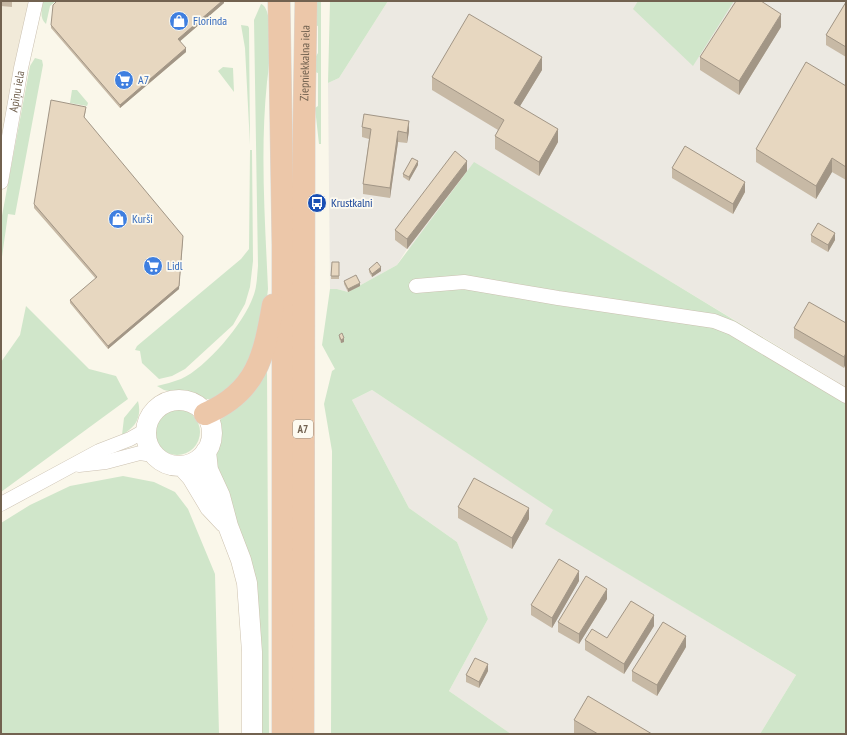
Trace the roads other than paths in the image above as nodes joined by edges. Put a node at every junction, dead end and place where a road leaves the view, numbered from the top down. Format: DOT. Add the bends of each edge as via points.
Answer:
graph roads {
  1 [pos="36,1"];
  2 [pos="279,1"];
  3 [pos="306,1"];
  4 [pos="1,182"];
  5 [pos="284,245"];
  6 [pos="416,286"];
  7 [pos="846,396"];
  8 [pos="206,414"];
  9 [pos="146,430"];
  10 [pos="206,451"];
  11 [pos="153,455"];
  12 [pos="75,465"];
  13 [pos="182,466"];
  14 [pos="1,504"];
  15 [pos="228,526"];
  16 [pos="252,734"];
  17 [pos="283,734"];
  18 [pos="303,734"];
  1 -- 4 [label="street, Apiņu iela" via="21,68"];
  2 -- 5 [label="highway, A7"];
  3 -- 18 [label="highway, Ziepniekkalna iela / A7"];
  5 -- 8 [label="highway" via="261,360 235,397"];
  5 -- 17 [label="highway, A7"];
  6 -- 7 [label="street" via="464,282 714,322 732,328"];
  8 -- 9 [label="main road" via="193,403 183,400 172,401 154,411 148,419"];
  8 -- 10 [label="main road" via="212,430"];
  9 -- 11 [label="main road" via="147,444"];
  9 -- 12 [label="street" via="130,439 99,450"];
  10 -- 13 [label="main road" via="192,464"];
  10 -- 15 [label="main road" via="208,470 220,496"];
  11 -- 12 [label="street" via="140,453 106,462"];
  11 -- 13 [label="main road" via="173,466"];
  12 -- 14 [label="street"];
  13 -- 15 [label="main road" via="192,477 210,507"];
  15 -- 16 [label="main road" via="247,583 252,652"];
}
